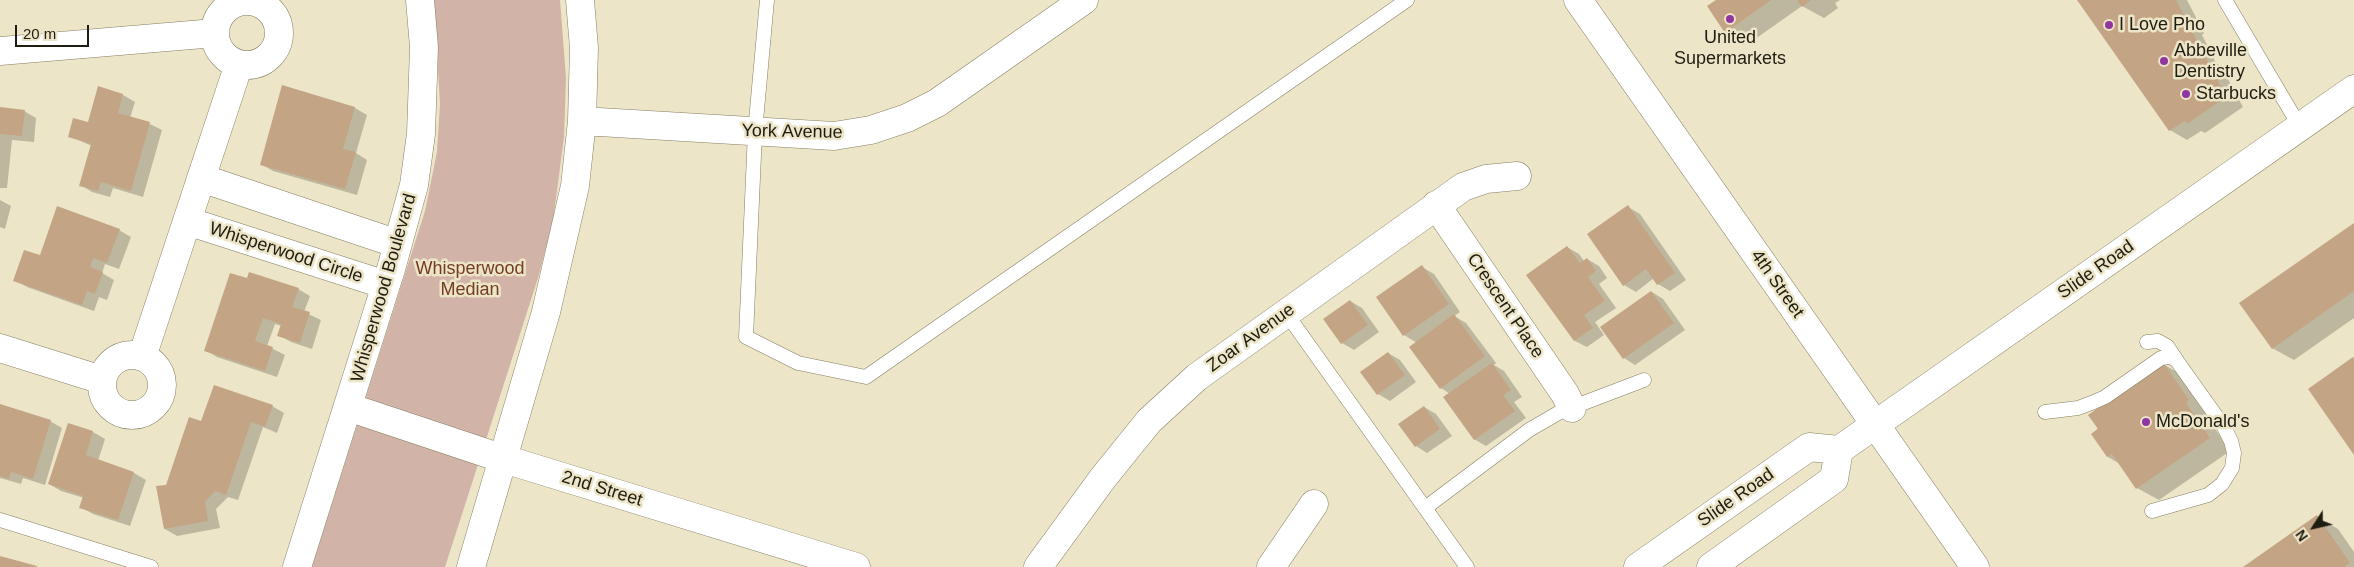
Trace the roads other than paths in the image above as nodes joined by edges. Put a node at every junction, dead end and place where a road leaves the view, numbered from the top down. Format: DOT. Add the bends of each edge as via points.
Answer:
graph roads {
  1 [pos="420,0"];
  2 [pos="580,0"];
  3 [pos="767,0"];
  4 [pos="1084,0"];
  5 [pos="1407,0"];
  6 [pos="1578,0"];
  7 [pos="2225,0"];
  8 [pos="215,33"];
  9 [pos="0,51"];
  10 [pos="239,64"];
  11 [pos="2354,89"];
  12 [pos="582,120"];
  13 [pos="2300,127"];
  14 [pos="755,132"];
  15 [pos="1517,176"];
  16 [pos="201,178"];
  17 [pos="1436,205"];
  18 [pos="187,221"];
  19 [pos="398,244"];
  20 [pos="386,284"];
  21 [pos="1286,313"];
  22 [pos="2147,342"];
  23 [pos="0,348"];
  24 [pos="142,357"];
  25 [pos="2177,361"];
  26 [pos="102,380"];
  27 [pos="1644,380"];
  28 [pos="348,407"];
  29 [pos="1572,408"];
  30 [pos="2045,412"];
  31 [pos="1875,424"];
  32 [pos="1839,450"];
  33 [pos="504,459"];
  34 [pos="1314,504"];
  35 [pos="1425,508"];
  36 [pos="2152,511"];
  37 [pos="0,520"];
  38 [pos="151,567"];
  39 [pos="297,567"];
  40 [pos="471,567"];
  41 [pos="856,567"];
  42 [pos="1038,567"];
  43 [pos="1271,567"];
  44 [pos="1467,567"];
  45 [pos="1638,567"];
  46 [pos="1712,567"];
  47 [pos="1975,567"];
  1 -- 19 [label="street, Whisperwood Boulevard" via="424,47 421,134 414,185"];
  2 -- 12 [label="street" via="584,48"];
  3 -- 14 [label="lane"];
  4 -- 14 [label="street, York Avenue" via="937,104 908,118 871,130 834,136"];
  5 -- 14 [label="lane" via="866,377 798,363 746,337"];
  6 -- 31 [label="street, 4th Street"];
  7 -- 13 [label="lane"];
  8 -- 9 [label="street"];
  8 -- 10 [label="street" via="222,52"];
  8 -- 10 [label="street" via="222,14 239,2 250,1 269,10 279,28 275,49 259,63"];
  10 -- 16 [label="street, Whisperwood Circle"];
  11 -- 13 [label="street, Slide Road"];
  12 -- 14 [label="street, York Avenue"];
  12 -- 33 [label="street" via="573,196 546,312"];
  13 -- 31 [label="street, Slide Road"];
  15 -- 17 [label="street, Zoar Avenue" via="1486,179 1463,187"];
  16 -- 18 [label="street, Whisperwood Circle"];
  16 -- 19 [label="street"];
  17 -- 21 [label="street, Zoar Avenue"];
  17 -- 29 [label="street, Crescent Place" via="1566,394"];
  18 -- 20 [label="street, Whisperwood Circle"];
  18 -- 24 [label="street, Whisperwood Circle"];
  19 -- 20 [label="street, Whisperwood Boulevard"];
  20 -- 28 [label="street, Whisperwood Boulevard"];
  21 -- 35 [label="lane"];
  21 -- 42 [label="street, Zoar Avenue" via="1197,377 1149,422"];
  22 -- 25 [label="lane" via="2158,341 2167,346"];
  23 -- 26 [label="street"];
  24 -- 26 [label="street" via="120,357 105,371"];
  24 -- 26 [label="street" via="161,376 160,396 149,411 130,416 120,414 105,400"];
  25 -- 30 [label="lane" via="2171,357 2161,358 2106,397 2078,408"];
  25 -- 36 [label="lane" via="2224,427 2234,453 2232,468 2222,484 2208,495"];
  27 -- 29 [label="lane"];
  28 -- 33 [label="street, 2nd Street"];
  28 -- 39 [label="street, Whisperwood Boulevard"];
  29 -- 35 [label="lane" via="1529,430"];
  31 -- 32 [label="street, Slide Road"];
  31 -- 47 [label="street, 4th Street"];
  32 -- 45 [label="street, Slide Road" via="1809,447"];
  32 -- 46 [label="street" via="1834,479"];
  33 -- 40 [label="street"];
  33 -- 41 [label="street, 2nd Street"];
  34 -- 43 [label="street"];
  35 -- 44 [label="lane"];
  37 -- 38 [label="lane"];
}
